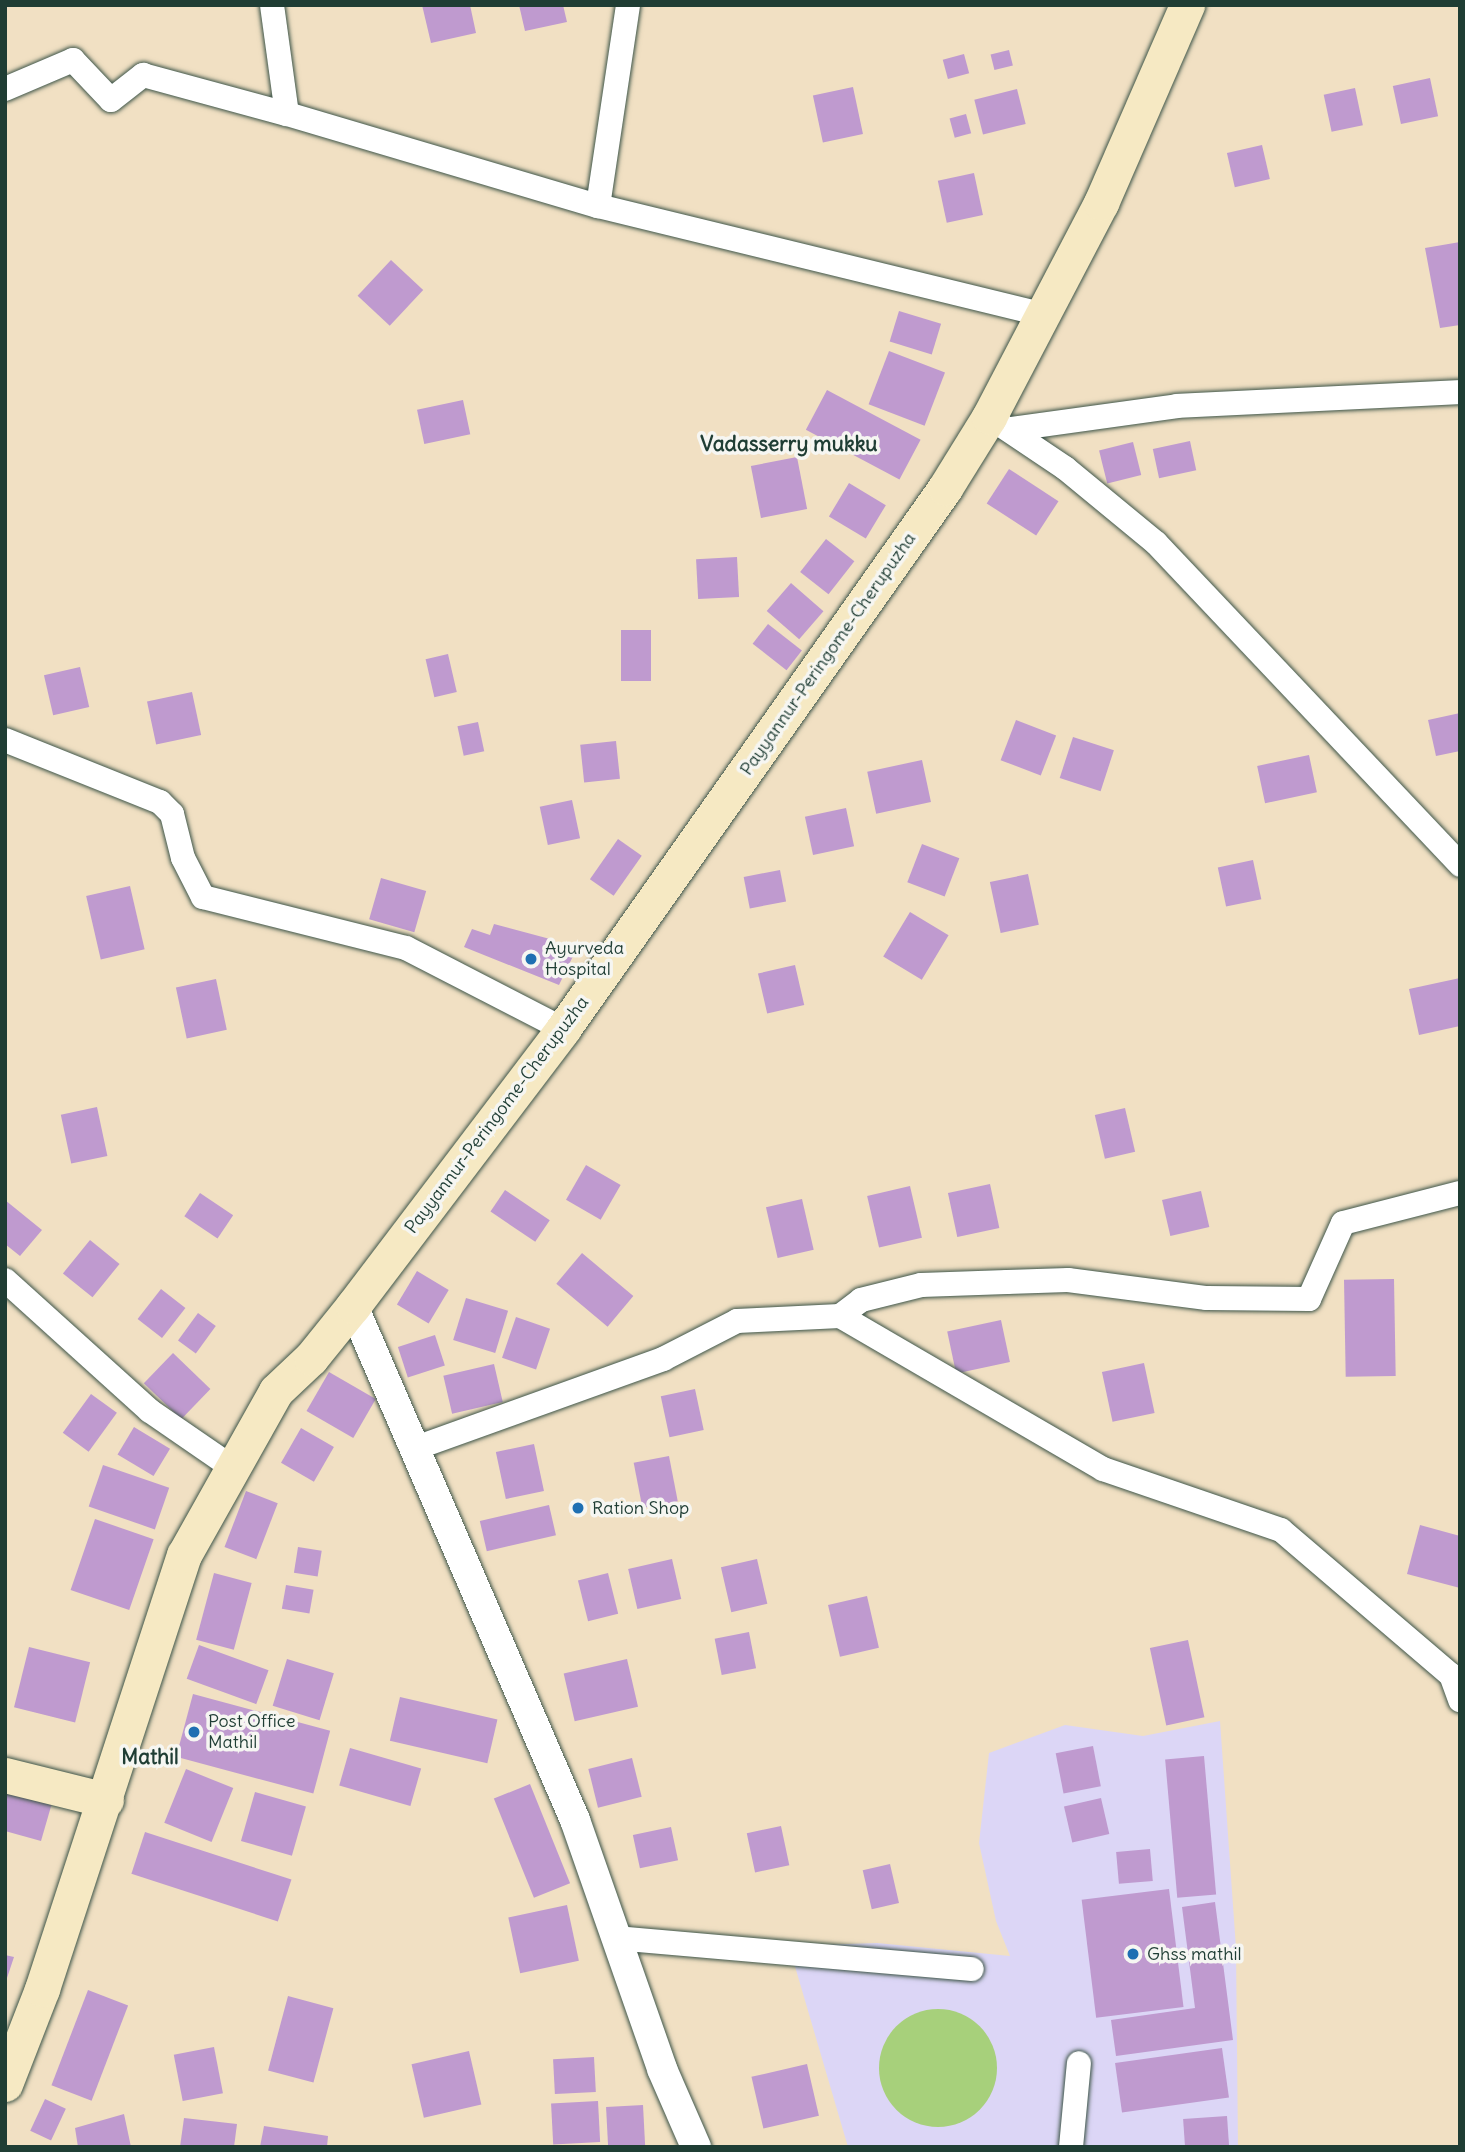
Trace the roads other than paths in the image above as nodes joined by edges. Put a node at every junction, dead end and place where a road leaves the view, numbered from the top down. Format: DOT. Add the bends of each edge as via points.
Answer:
graph roads {
  1 [pos="272,5"];
  2 [pos="628,5"];
  3 [pos="1187,5"];
  4 [pos="5,89"];
  5 [pos="287,114"];
  6 [pos="598,206"];
  7 [pos="1042,314"];
  8 [pos="1460,392"];
  9 [pos="1001,423"];
  10 [pos="5,740"];
  11 [pos="1460,865"];
  12 [pos="563,1030"];
  13 [pos="1460,1193"];
  14 [pos="5,1280"];
  15 [pos="353,1306"];
  16 [pos="840,1316"];
  17 [pos="416,1448"];
  18 [pos="233,1468"];
  19 [pos="1460,1700"];
  20 [pos="5,1775"];
  21 [pos="106,1800"];
  22 [pos="617,1938"];
  23 [pos="972,1969"];
  24 [pos="1079,2063"];
  25 [pos="6,2079"];
  26 [pos="695,2147"];
  27 [pos="1071,2147"];
  1 -- 5 [label="street"];
  2 -- 6 [label="street"];
  3 -- 7 [label="main road, Payyannur-Peringome-Cherupuzha" via="1101,203"];
  4 -- 5 [label="street" via="73,60 111,100 143,75"];
  5 -- 6 [label="street"];
  6 -- 7 [label="street"];
  7 -- 9 [label="main road, Payyannur-Peringome-Cherupuzha"];
  8 -- 9 [label="street" via="1177,407"];
  9 -- 11 [label="street" via="1156,543"];
  9 -- 12 [label="main road, Payyannur-Peringome-Cherupuzha" via="945,488"];
  10 -- 12 [label="street" via="160,802 172,814 183,858 203,897 406,948"];
  12 -- 15 [label="main road, Payyannur-Peringome-Cherupuzha"];
  13 -- 16 [label="street" via="1343,1223 1309,1299 1207,1298 1068,1280 1007,1282 910,1288 860,1300"];
  14 -- 18 [label="street" via="150,1411"];
  15 -- 17 [label="street"];
  15 -- 18 [label="main road, Payyannur-Peringome-Cherupuzha" via="311,1358 276,1391"];
  16 -- 17 [label="street" via="737,1321 663,1359"];
  16 -- 19 [label="street" via="1104,1469 1281,1530 1451,1675"];
  17 -- 22 [label="street" via="575,1820"];
  18 -- 21 [label="main road, Payyannur-Peringome-Cherupuzha" via="184,1555"];
  20 -- 21 [label="main road"];
  21 -- 25 [label="main road, Payyannur-Peringome-Cherupuzha"];
  22 -- 23 [label="street"];
  22 -- 26 [label="street" via="662,2069"];
  24 -- 27 [label="street"];
}
